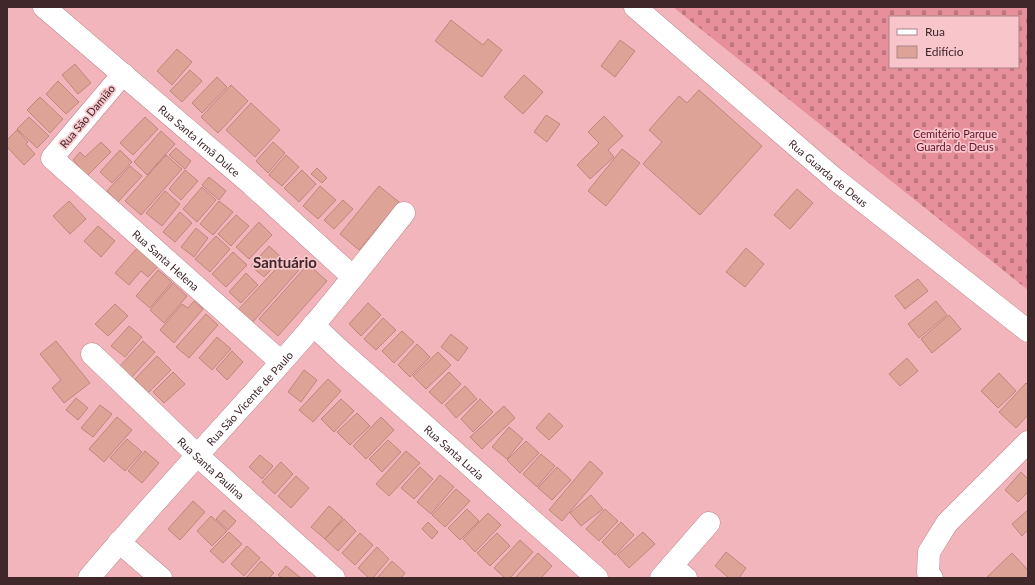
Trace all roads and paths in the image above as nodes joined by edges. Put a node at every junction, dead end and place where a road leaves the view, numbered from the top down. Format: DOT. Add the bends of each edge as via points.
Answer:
graph roads {
  1 [pos="44,7"];
  2 [pos="635,7"];
  3 [pos="123,74"];
  4 [pos="52,158"];
  5 [pos="404,213"];
  6 [pos="353,276"];
  7 [pos="313,325"];
  8 [pos="1028,331"];
  9 [pos="92,354"];
  10 [pos="281,362"];
  11 [pos="1028,442"];
  12 [pos="198,456"];
  13 [pos="709,523"];
  14 [pos="119,542"];
  15 [pos="673,574"];
  16 [pos="89,578"];
  17 [pos="161,578"];
  18 [pos="334,578"];
  19 [pos="597,578"];
  20 [pos="932,578"];
  1 -- 3 [label="street, Rua Santa Irmã Dulce"];
  2 -- 8 [label="street, Rua Guarda de Deus" via="835,179"];
  3 -- 4 [label="street, Rua São Damião"];
  3 -- 6 [label="street, Rua Santa Irmã Dulce"];
  4 -- 10 [label="street, Rua Santa Helena"];
  5 -- 6 [label="street, Rua São Vicente de Paulo"];
  6 -- 7 [label="street, Rua São Vicente de Paulo"];
  7 -- 10 [label="street, Rua São Vicente de Paulo"];
  7 -- 19 [label="street, Rua Santa Luzia"];
  9 -- 12 [label="street, Rua Santa Paulina"];
  10 -- 12 [label="street, Rua São Vicente de Paulo"];
  11 -- 20 [label="street" via="947,524 929,552 928,573"];
  12 -- 14 [label="street, Rua São Vicente de Paulo"];
  12 -- 18 [label="street, Rua Santa Paulina"];
  13 -- 15 [label="street"];
  14 -- 16 [label="street, Rua São Vicente de Paulo"];
  14 -- 17 [label="street"];
}
